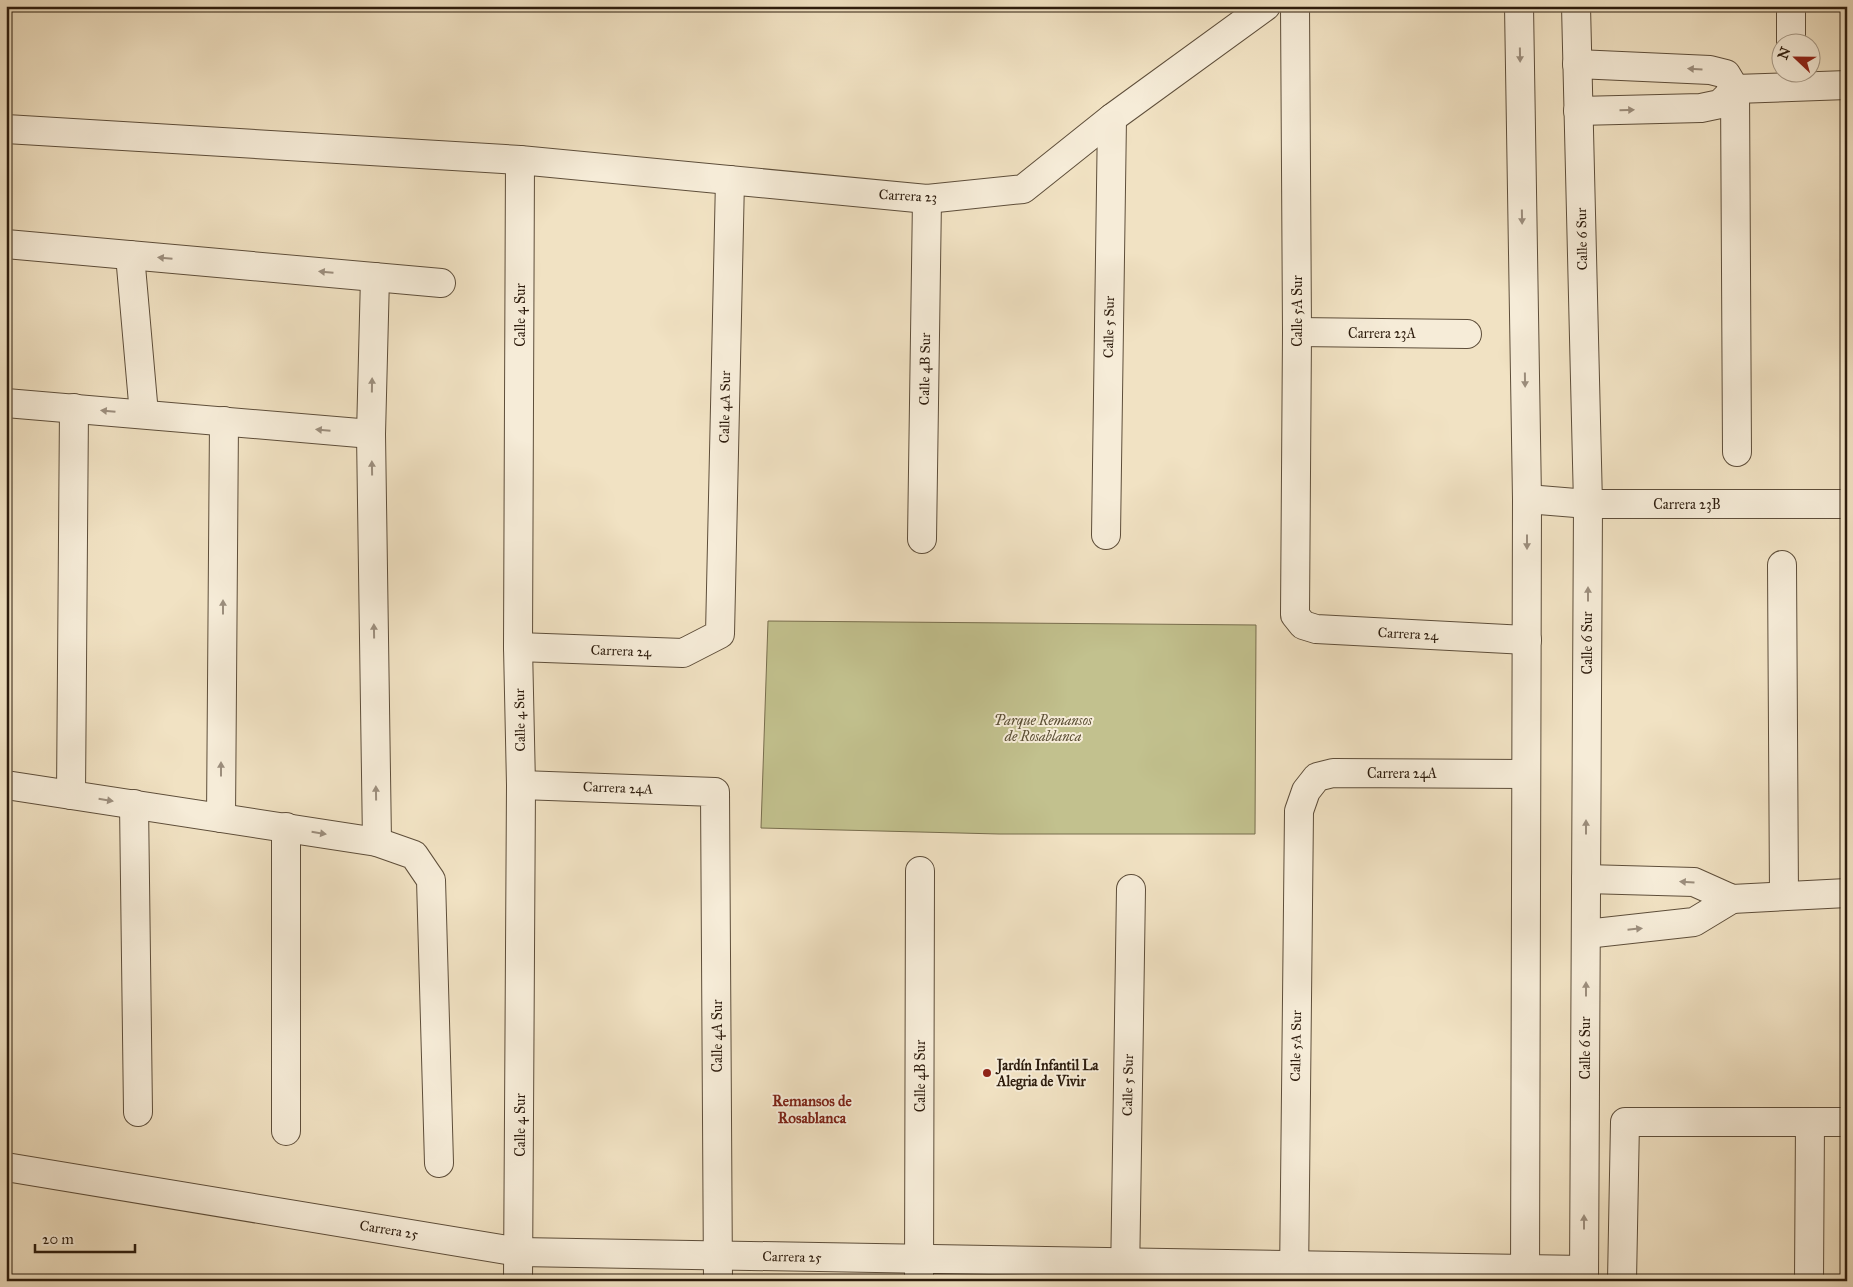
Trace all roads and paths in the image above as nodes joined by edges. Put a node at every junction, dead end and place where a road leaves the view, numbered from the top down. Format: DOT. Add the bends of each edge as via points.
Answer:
graph roads {
  1 [pos="1266,6"];
  2 [pos="1295,6"];
  3 [pos="1519,6"];
  4 [pos="1576,6"];
  5 [pos="1791,6"];
  6 [pos="1791,32"];
  7 [pos="1577,64"];
  8 [pos="1774,82"];
  9 [pos="1819,82"];
  10 [pos="1847,85"];
  11 [pos="1735,89"];
  12 [pos="1578,111"];
  13 [pos="1112,118"];
  14 [pos="6,129"];
  15 [pos="520,160"];
  16 [pos="730,180"];
  17 [pos="927,199"];
  18 [pos="6,244"];
  19 [pos="130,255"];
  20 [pos="375,277"];
  21 [pos="441,283"];
  22 [pos="1297,332"];
  23 [pos="1467,334"];
  24 [pos="6,402"];
  25 [pos="74,408"];
  26 [pos="144,414"];
  27 [pos="224,421"];
  28 [pos="371,434"];
  29 [pos="1737,452"];
  30 [pos="1527,499"];
  31 [pos="1588,504"];
  32 [pos="1847,504"];
  33 [pos="1106,535"];
  34 [pos="922,539"];
  35 [pos="1782,565"];
  36 [pos="1295,615"];
  37 [pos="720,634"];
  38 [pos="1527,640"];
  39 [pos="518,647"];
  40 [pos="1526,774"];
  41 [pos="6,785"];
  42 [pos="521,785"];
  43 [pos="715,792"];
  44 [pos="71,795"];
  45 [pos="134,804"];
  46 [pos="1299,811"];
  47 [pos="221,818"];
  48 [pos="286,828"];
  49 [pos="377,842"];
  50 [pos="920,871"];
  51 [pos="1586,879"];
  52 [pos="1131,889"];
  53 [pos="1847,893"];
  54 [pos="1784,896"];
  55 [pos="1732,899"];
  56 [pos="1586,934"];
  57 [pos="138,1112"];
  58 [pos="1810,1122"];
  59 [pos="1847,1122"];
  60 [pos="286,1131"];
  61 [pos="439,1163"];
  62 [pos="6,1167"];
  63 [pos="519,1252"];
  64 [pos="718,1268"];
  65 [pos="919,1270"];
  66 [pos="1125,1271"];
  67 [pos="1294,1273"];
  68 [pos="1525,1275"];
  69 [pos="1584,1276"];
  70 [pos="518,1281"];
  71 [pos="1622,1281"];
  72 [pos="1809,1281"];
  1 -- 13 [label="street, Carrera 23"];
  2 -- 22 [label="street, Calle 5A Sur"];
  3 -- 30 [label="street, one-way"];
  4 -- 7 [label="street, Calle 6 Sur"];
  5 -- 6 [label="street"];
  11 -- 7 [label="street, one-way" via="1726,74 1710,70"];
  7 -- 12 [label="street, Calle 6 Sur"];
  8 -- 11 [label="street"];
  9 -- 10 [label="street"];
  12 -- 11 [label="street, one-way" via="1701,108 1720,104"];
  11 -- 29 [label="street"];
  12 -- 31 [label="street, Calle 6 Sur"];
  13 -- 17 [label="street, Carrera 23" via="1023,190"];
  13 -- 33 [label="street, Calle 5 Sur"];
  14 -- 15 [label="street, Carrera 23"];
  15 -- 16 [label="street, Carrera 23"];
  15 -- 39 [label="street, Calle 4 Sur"];
  16 -- 17 [label="street, Carrera 23"];
  16 -- 37 [label="street, Calle 4A Sur"];
  17 -- 34 [label="street, Calle 4B Sur"];
  18 -- 19 [label="street"];
  20 -- 19 [label="street, one-way"];
  19 -- 26 [label="street"];
  20 -- 21 [label="street"];
  28 -- 20 [label="street, one-way"];
  22 -- 23 [label="street, Carrera 23A"];
  22 -- 36 [label="street, Calle 5A Sur"];
  24 -- 25 [label="street"];
  26 -- 25 [label="street, one-way"];
  25 -- 44 [label="street"];
  26 -- 27 [label="street"];
  28 -- 27 [label="street, one-way"];
  47 -- 27 [label="street, one-way"];
  49 -- 28 [label="street, one-way"];
  30 -- 31 [label="street, Carrera 23B"];
  30 -- 38 [label="street, one-way"];
  31 -- 32 [label="street, Carrera 23B"];
  51 -- 31 [label="street, Calle 6 Sur, one-way"];
  35 -- 54 [label="street"];
  36 -- 38 [label="street, Carrera 24" via="1303,625 1316,629"];
  37 -- 39 [label="street, Carrera 24" via="683,653"];
  38 -- 40 [label="street"];
  39 -- 42 [label="street, Calle 4 Sur"];
  40 -- 46 [label="street, Carrera 24A" via="1333,773 1317,777 1306,791"];
  40 -- 68 [label="street"];
  41 -- 44 [label="street"];
  42 -- 43 [label="street, Carrera 24A"];
  42 -- 63 [label="street, Calle 4 Sur"];
  43 -- 64 [label="street, Calle 4A Sur"];
  44 -- 45 [label="street, one-way"];
  45 -- 47 [label="street"];
  45 -- 57 [label="street"];
  46 -- 67 [label="street, Calle 5A Sur"];
  47 -- 48 [label="street"];
  48 -- 49 [label="street, one-way"];
  48 -- 60 [label="street"];
  49 -- 61 [label="street" via="414,855 431,880"];
  50 -- 65 [label="street, Calle 4B Sur"];
  55 -- 51 [label="street, one-way" via="1694,882"];
  51 -- 56 [label="street, Calle 6 Sur"];
  52 -- 66 [label="street, Calle 5 Sur"];
  53 -- 54 [label="street"];
  54 -- 55 [label="street"];
  56 -- 55 [label="street, one-way" via="1694,922"];
  69 -- 56 [label="street, Calle 6 Sur, one-way"];
  58 -- 59 [label="street"];
  58 -- 71 [label="street" via="1625,1122"];
  58 -- 72 [label="street"];
  62 -- 63 [label="street, Carrera 25"];
  63 -- 64 [label="street, Carrera 25"];
  63 -- 70 [label="street, Calle 4 Sur"];
  64 -- 65 [label="street, Carrera 25"];
  65 -- 66 [label="street, Carrera 25"];
  66 -- 67 [label="street, Carrera 25"];
  67 -- 68 [label="street, Carrera 25"];
  68 -- 69 [label="street, Carrera 25"];
}
